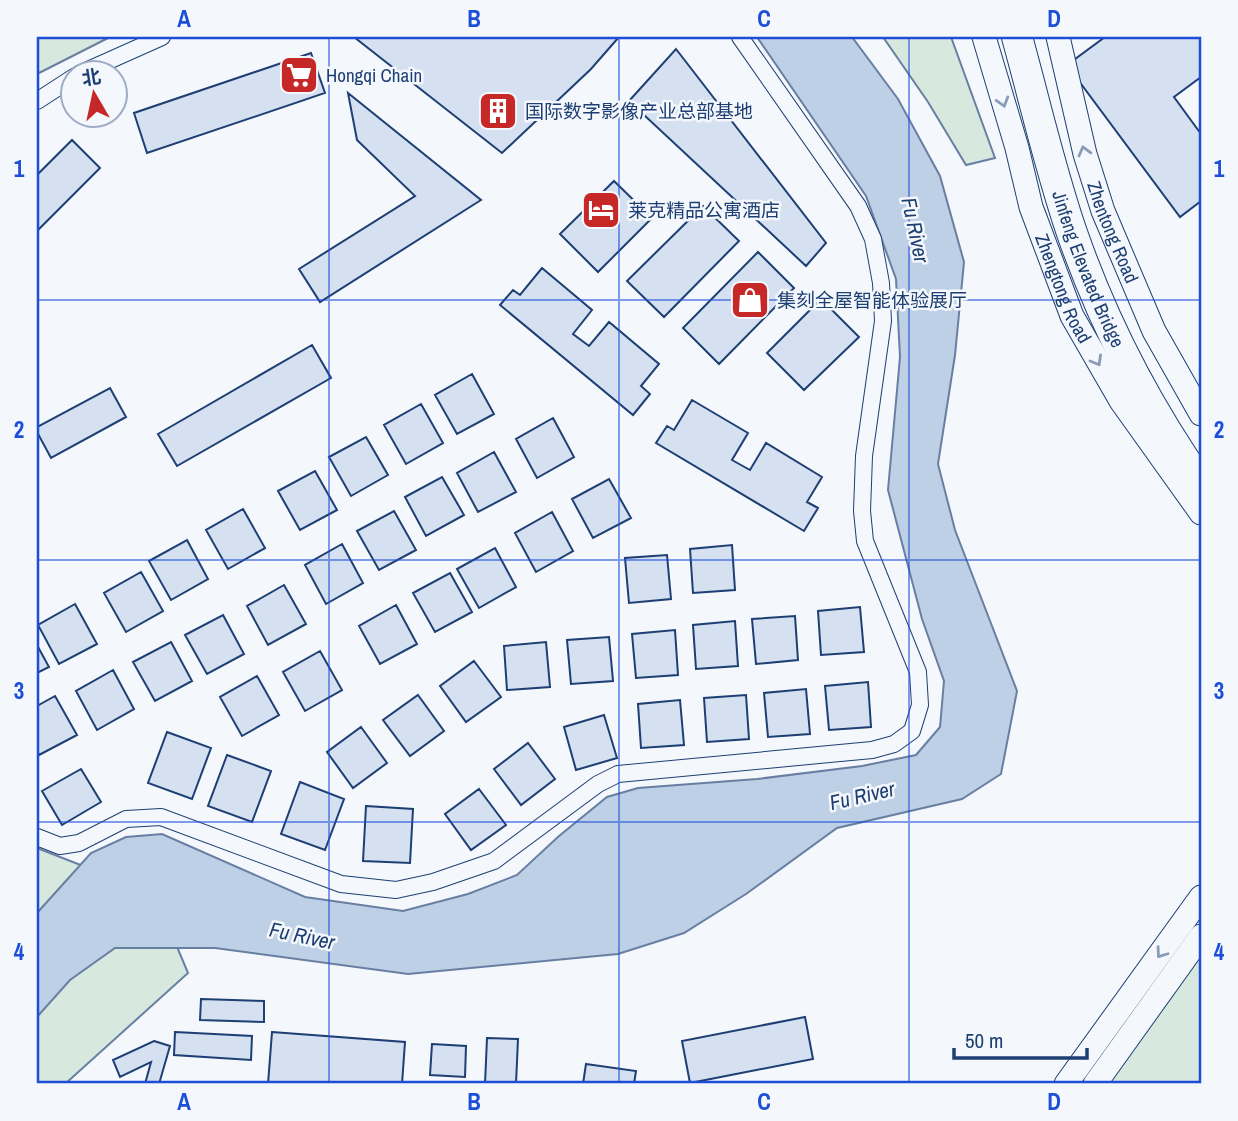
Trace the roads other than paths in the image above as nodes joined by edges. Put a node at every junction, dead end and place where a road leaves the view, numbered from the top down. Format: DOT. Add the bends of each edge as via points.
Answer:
graph roads {
  1 [pos="162,37"];
  2 [pos="740,37"];
  3 [pos="984,37"];
  4 [pos="1017,37"];
  5 [pos="1033,37"];
  6 [pos="1058,37"];
  7 [pos="110,60"];
  8 [pos="60,86"];
  9 [pos="37,101"];
  10 [pos="1201,414"];
  11 [pos="1201,458"];
  12 [pos="1201,484"];
  13 [pos="1201,513"];
  14 [pos="37,836"];
  15 [pos="1201,897"];
  16 [pos="1201,936"];
  17 [pos="1066,1084"];
  18 [pos="1095,1084"];
  1 -- 7 [label="street"];
  2 -- 14 [label="street" via="858,206 873,239 883,321 864,456 862,511 865,541 918,672 920,705 912,731 894,744 872,750 618,774 494,861 396,890 341,884 161,817 126,820 79,843 60,846"];
  3 -- 13 [label="main road, Zhengtong Road, one-way" via="1031,207 1072,316 1121,401"];
  4 -- 12 [label="highway, Jinfeng Elevated Bridge" via="1054,176 1097,295 1145,397"];
  5 -- 11 [label="highway, Jinfeng Elevated Bridge" via="1081,213 1140,351"];
  10 -- 6 [label="main road, Zhentong Road, one-way" via="1154,331 1102,211"];
  8 -- 9 [label="street"];
  15 -- 17 [label="main road, one-way"];
  16 -- 18 [label="main road"];
}
